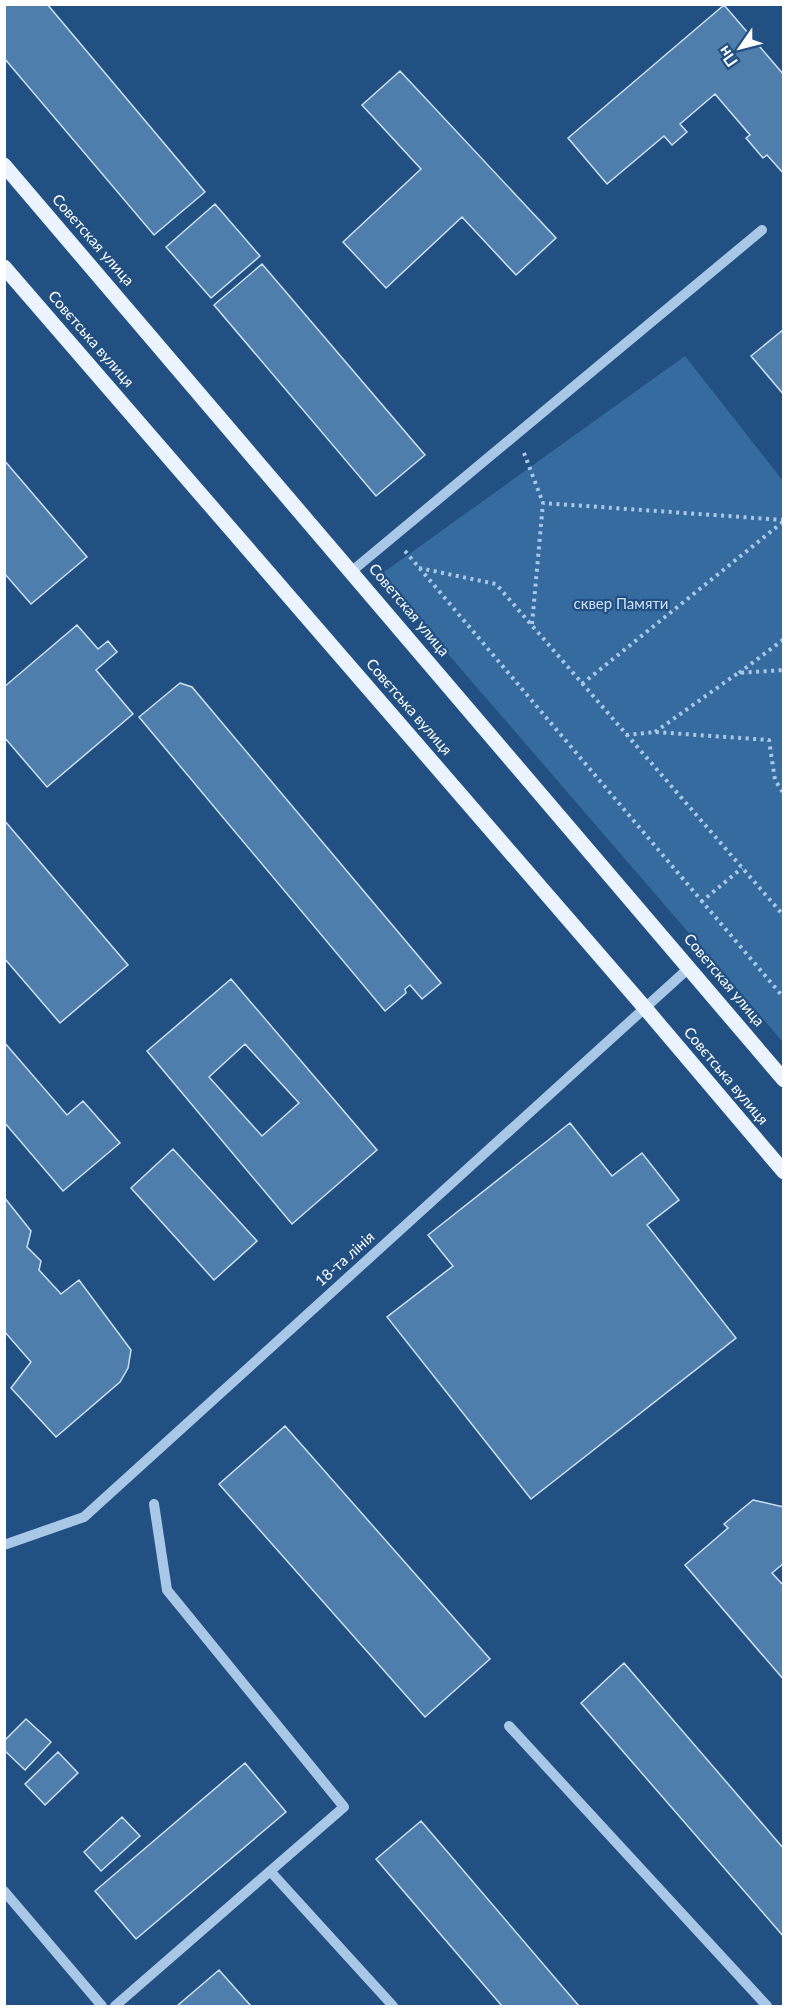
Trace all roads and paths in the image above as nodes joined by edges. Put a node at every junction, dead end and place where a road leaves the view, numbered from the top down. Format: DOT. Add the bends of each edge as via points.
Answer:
graph roads {
  1 [pos="4,165"];
  2 [pos="762,230"];
  3 [pos="4,267"];
  4 [pos="517,434"];
  5 [pos="543,503"];
  6 [pos="783,521"];
  7 [pos="394,536"];
  8 [pos="417,567"];
  9 [pos="352,571"];
  10 [pos="532,625"];
  11 [pos="783,639"];
  12 [pos="783,670"];
  13 [pos="738,673"];
  14 [pos="582,684"];
  15 [pos="655,732"];
  16 [pos="626,735"];
  17 [pos="783,794"];
  18 [pos="742,868"];
  19 [pos="701,902"];
  20 [pos="783,916"];
  21 [pos="690,967"];
  22 [pos="783,998"];
  23 [pos="645,1008"];
  24 [pos="783,1080"];
  25 [pos="783,1172"];
  26 [pos="154,1504"];
  27 [pos="4,1545"];
  28 [pos="509,1726"];
  29 [pos="270,1871"];
  30 [pos="4,1891"];
  31 [pos="102,2007"];
  32 [pos="115,2007"];
  33 [pos="393,2007"];
  34 [pos="767,2007"];
  1 -- 9 [label="main road, Советская улица"];
  2 -- 4 [label="street"];
  3 -- 23 [label="main road, Совєтська вулиця"];
  4 -- 5 [label="path"];
  4 -- 7 [label="street"];
  5 -- 6 [label="path"];
  5 -- 10 [label="path"];
  6 -- 14 [label="path"];
  7 -- 8 [label="path"];
  7 -- 9 [label="street"];
  8 -- 10 [label="path" via="496,584"];
  8 -- 19 [label="path"];
  9 -- 21 [label="main road, Советская улица"];
  10 -- 14 [label="path"];
  11 -- 13 [label="path"];
  12 -- 13 [label="path"];
  13 -- 15 [label="path"];
  14 -- 16 [label="path"];
  15 -- 16 [label="path"];
  15 -- 17 [label="path" via="769,740 775,780"];
  16 -- 18 [label="path"];
  18 -- 19 [label="path"];
  18 -- 20 [label="path"];
  19 -- 22 [label="path"];
  21 -- 23 [label="street, 18-та лінія"];
  21 -- 24 [label="main road, Советская улица"];
  23 -- 25 [label="main road, Совєтська вулиця"];
  23 -- 27 [label="street, 18-та лінія" via="84,1517"];
  26 -- 29 [label="street" via="167,1590 344,1806"];
  28 -- 34 [label="street"];
  29 -- 32 [label="street"];
  29 -- 33 [label="street"];
  30 -- 31 [label="street"];
}
